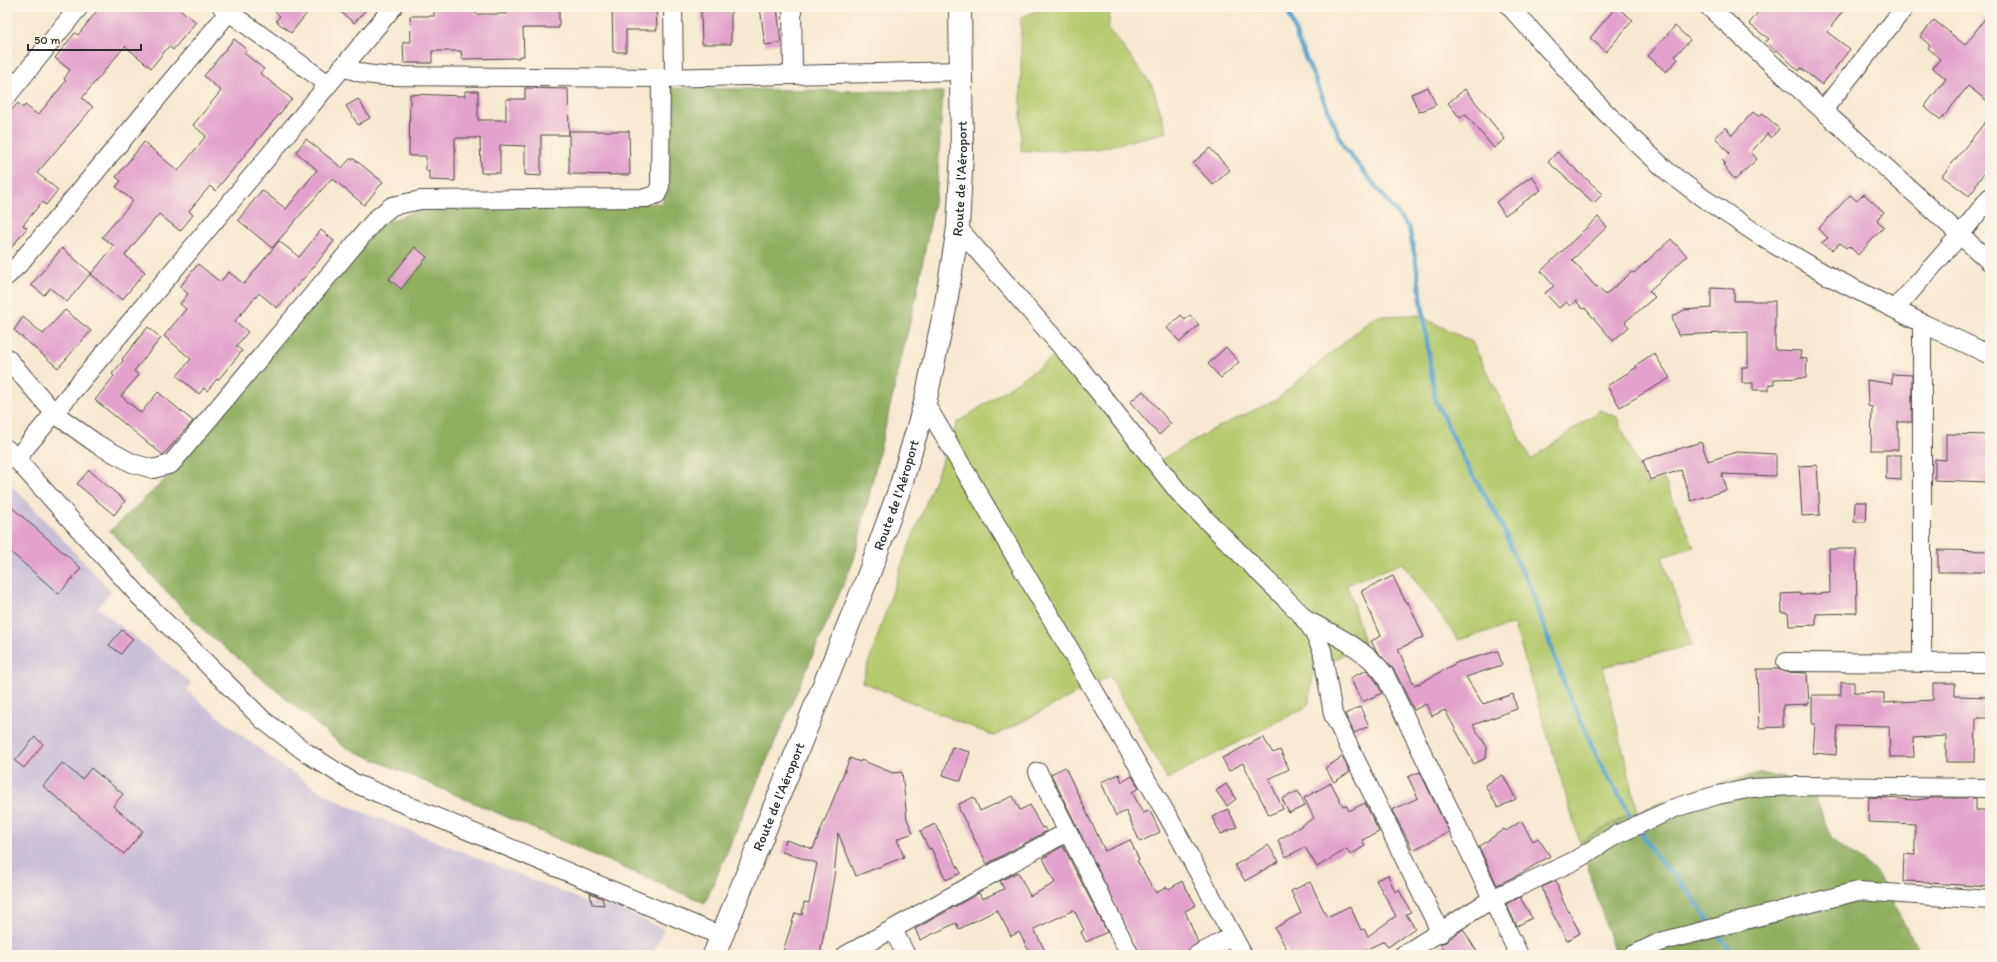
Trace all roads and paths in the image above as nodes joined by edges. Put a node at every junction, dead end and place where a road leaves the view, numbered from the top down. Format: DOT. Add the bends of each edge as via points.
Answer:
graph roads {
  1 [pos="79,7"];
  2 [pos="393,7"];
  3 [pos="673,7"];
  4 [pos="792,7"];
  5 [pos="960,7"];
  6 [pos="1510,7"];
  7 [pos="1709,7"];
  8 [pos="1905,7"];
  9 [pos="228,9"];
  10 [pos="1727,13"];
  11 [pos="342,67"];
  12 [pos="961,71"];
  13 [pos="793,74"];
  14 [pos="668,77"];
  15 [pos="328,84"];
  16 [pos="7,96"];
  17 [pos="1823,110"];
  18 [pos="1990,197"];
  19 [pos="958,228"];
  20 [pos="1960,235"];
  21 [pos="1990,262"];
  22 [pos="7,276"];
  23 [pos="1896,308"];
  24 [pos="1922,323"];
  25 [pos="1990,355"];
  26 [pos="7,358"];
  27 [pos="925,403"];
  28 [pos="55,414"];
  29 [pos="12,454"];
  30 [pos="1304,619"];
  31 [pos="1786,662"];
  32 [pos="1922,663"];
  33 [pos="1990,663"];
  34 [pos="1038,772"];
  35 [pos="1990,788"];
  36 [pos="1067,832"];
  37 [pos="1492,899"];
  38 [pos="1990,900"];
  39 [pos="893,930"];
  40 [pos="1233,936"];
  41 [pos="1434,943"];
  42 [pos="718,946"];
  43 [pos="846,955"];
  44 [pos="906,955"];
  45 [pos="1130,955"];
  46 [pos="1197,955"];
  47 [pos="1243,955"];
  48 [pos="1403,955"];
  49 [pos="1519,955"];
  50 [pos="1633,955"];
  1 -- 16 [label="street"];
  2 -- 11 [label="street"];
  3 -- 14 [label="street"];
  4 -- 13 [label="street"];
  5 -- 12 [label="main road, Route de l'Aéroport"];
  6 -- 23 [label="street" via="1605,112 1673,175 1765,239 1825,274"];
  7 -- 10 [label="street"];
  8 -- 17 [label="street"];
  9 -- 15 [label="street"];
  9 -- 22 [label="street"];
  10 -- 17 [label="street"];
  11 -- 14 [label="street" via="383,76"];
  11 -- 15 [label="street"];
  12 -- 13 [label="street"];
  12 -- 19 [label="main road, Route de l'Aéroport" via="962,152"];
  13 -- 14 [label="street"];
  14 -- 28 [label="street" via="660,186 657,194 646,198 421,200 392,206 376,219 171,464 153,469 132,463 97,444"];
  15 -- 28 [label="street"];
  17 -- 20 [label="street"];
  18 -- 20 [label="street"];
  19 -- 27 [label="main road, Route de l'Aéroport" via="945,309"];
  19 -- 30 [label="street" via="1079,367 1181,496"];
  20 -- 21 [label="street"];
  20 -- 23 [label="street"];
  23 -- 24 [label="street"];
  24 -- 25 [label="street"];
  24 -- 32 [label="street"];
  26 -- 28 [label="street"];
  27 -- 40 [label="street" via="1170,820"];
  27 -- 42 [label="main road, Route de l'Aéroport" via="900,488 867,579"];
  28 -- 29 [label="street"];
  29 -- 42 [label="street" via="161,620 263,720 307,753 354,783"];
  30 -- 37 [label="street" via="1362,652 1385,675"];
  30 -- 41 [label="street" via="1322,650 1333,714"];
  31 -- 32 [label="street"];
  32 -- 33 [label="street"];
  34 -- 36 [label="street"];
  35 -- 37 [label="street" via="1796,786 1752,788 1718,795 1678,807 1616,835 1574,861"];
  36 -- 39 [label="street"];
  36 -- 45 [label="street"];
  37 -- 41 [label="street"];
  37 -- 49 [label="street"];
  38 -- 50 [label="street" via="1858,891 1660,942"];
  39 -- 43 [label="street"];
  39 -- 44 [label="street"];
  40 -- 46 [label="street"];
  40 -- 47 [label="street"];
  41 -- 48 [label="street"];
}
